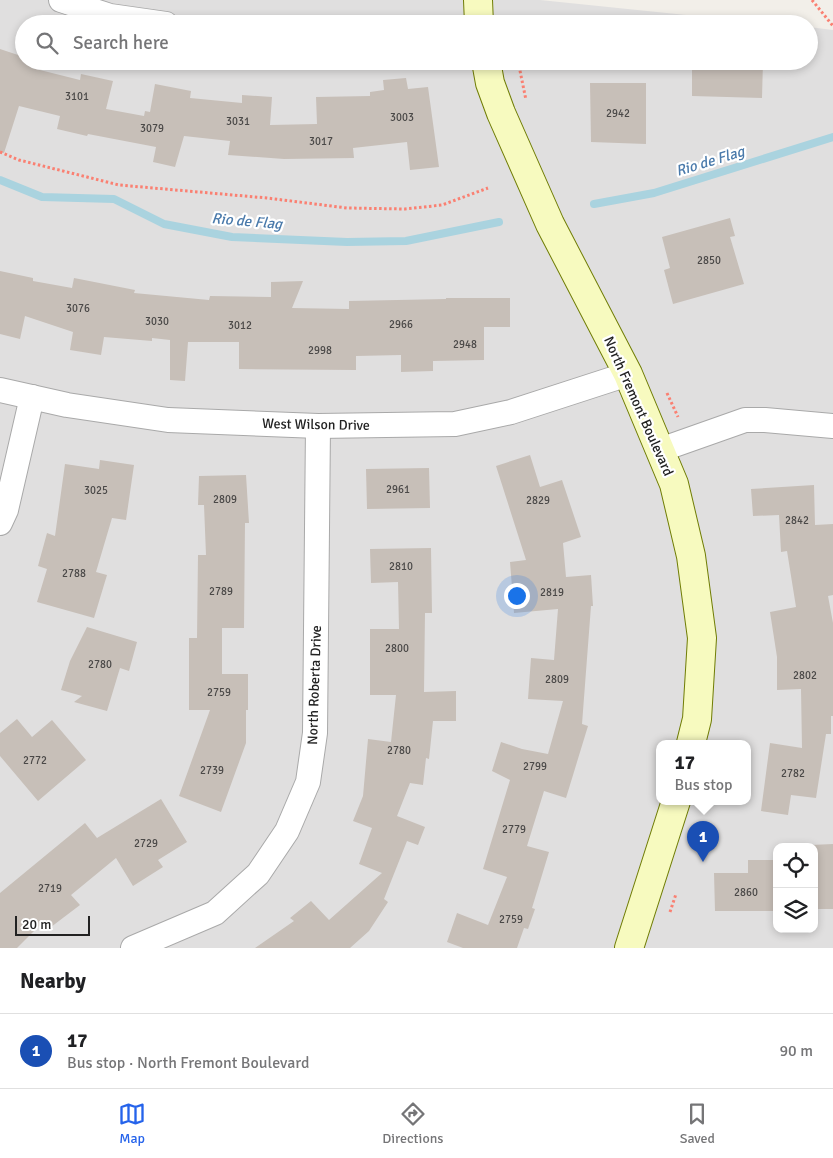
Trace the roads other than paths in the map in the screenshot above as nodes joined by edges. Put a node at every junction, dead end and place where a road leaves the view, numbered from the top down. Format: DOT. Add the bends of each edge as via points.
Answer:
graph roads {
  1 [pos="61,0"];
  2 [pos="478,0"];
  3 [pos="107,15"];
  4 [pos="479,15"];
  5 [pos="488,70"];
  6 [pos="628,374"];
  7 [pos="0,390"];
  8 [pos="32,397"];
  9 [pos="318,426"];
  10 [pos="833,426"];
  11 [pos="660,450"];
  12 [pos="0,523"];
  13 [pos="692,740"];
  14 [pos="675,805"];
  15 [pos="133,948"];
  16 [pos="629,948"];
  1 -- 3 [label="street"];
  2 -- 4 [label="street"];
  5 -- 6 [label="street, North Fremont Boulevard" via="501,113 550,224"];
  6 -- 9 [label="street, West Wilson Drive" via="511,412 454,424"];
  6 -- 11 [label="street, North Fremont Boulevard"];
  7 -- 8 [label="street, West Wilson Drive"];
  8 -- 9 [label="street, West Wilson Drive" via="168,420"];
  8 -- 12 [label="street" via="6,510"];
  9 -- 15 [label="street, North Roberta Drive" via="315,733 308,782 287,831 258,874 215,913"];
  10 -- 11 [label="street" via="744,420"];
  11 -- 13 [label="street, North Fremont Boulevard" via="674,484 691,556 702,638 697,719"];
  14 -- 16 [label="street"];
}
